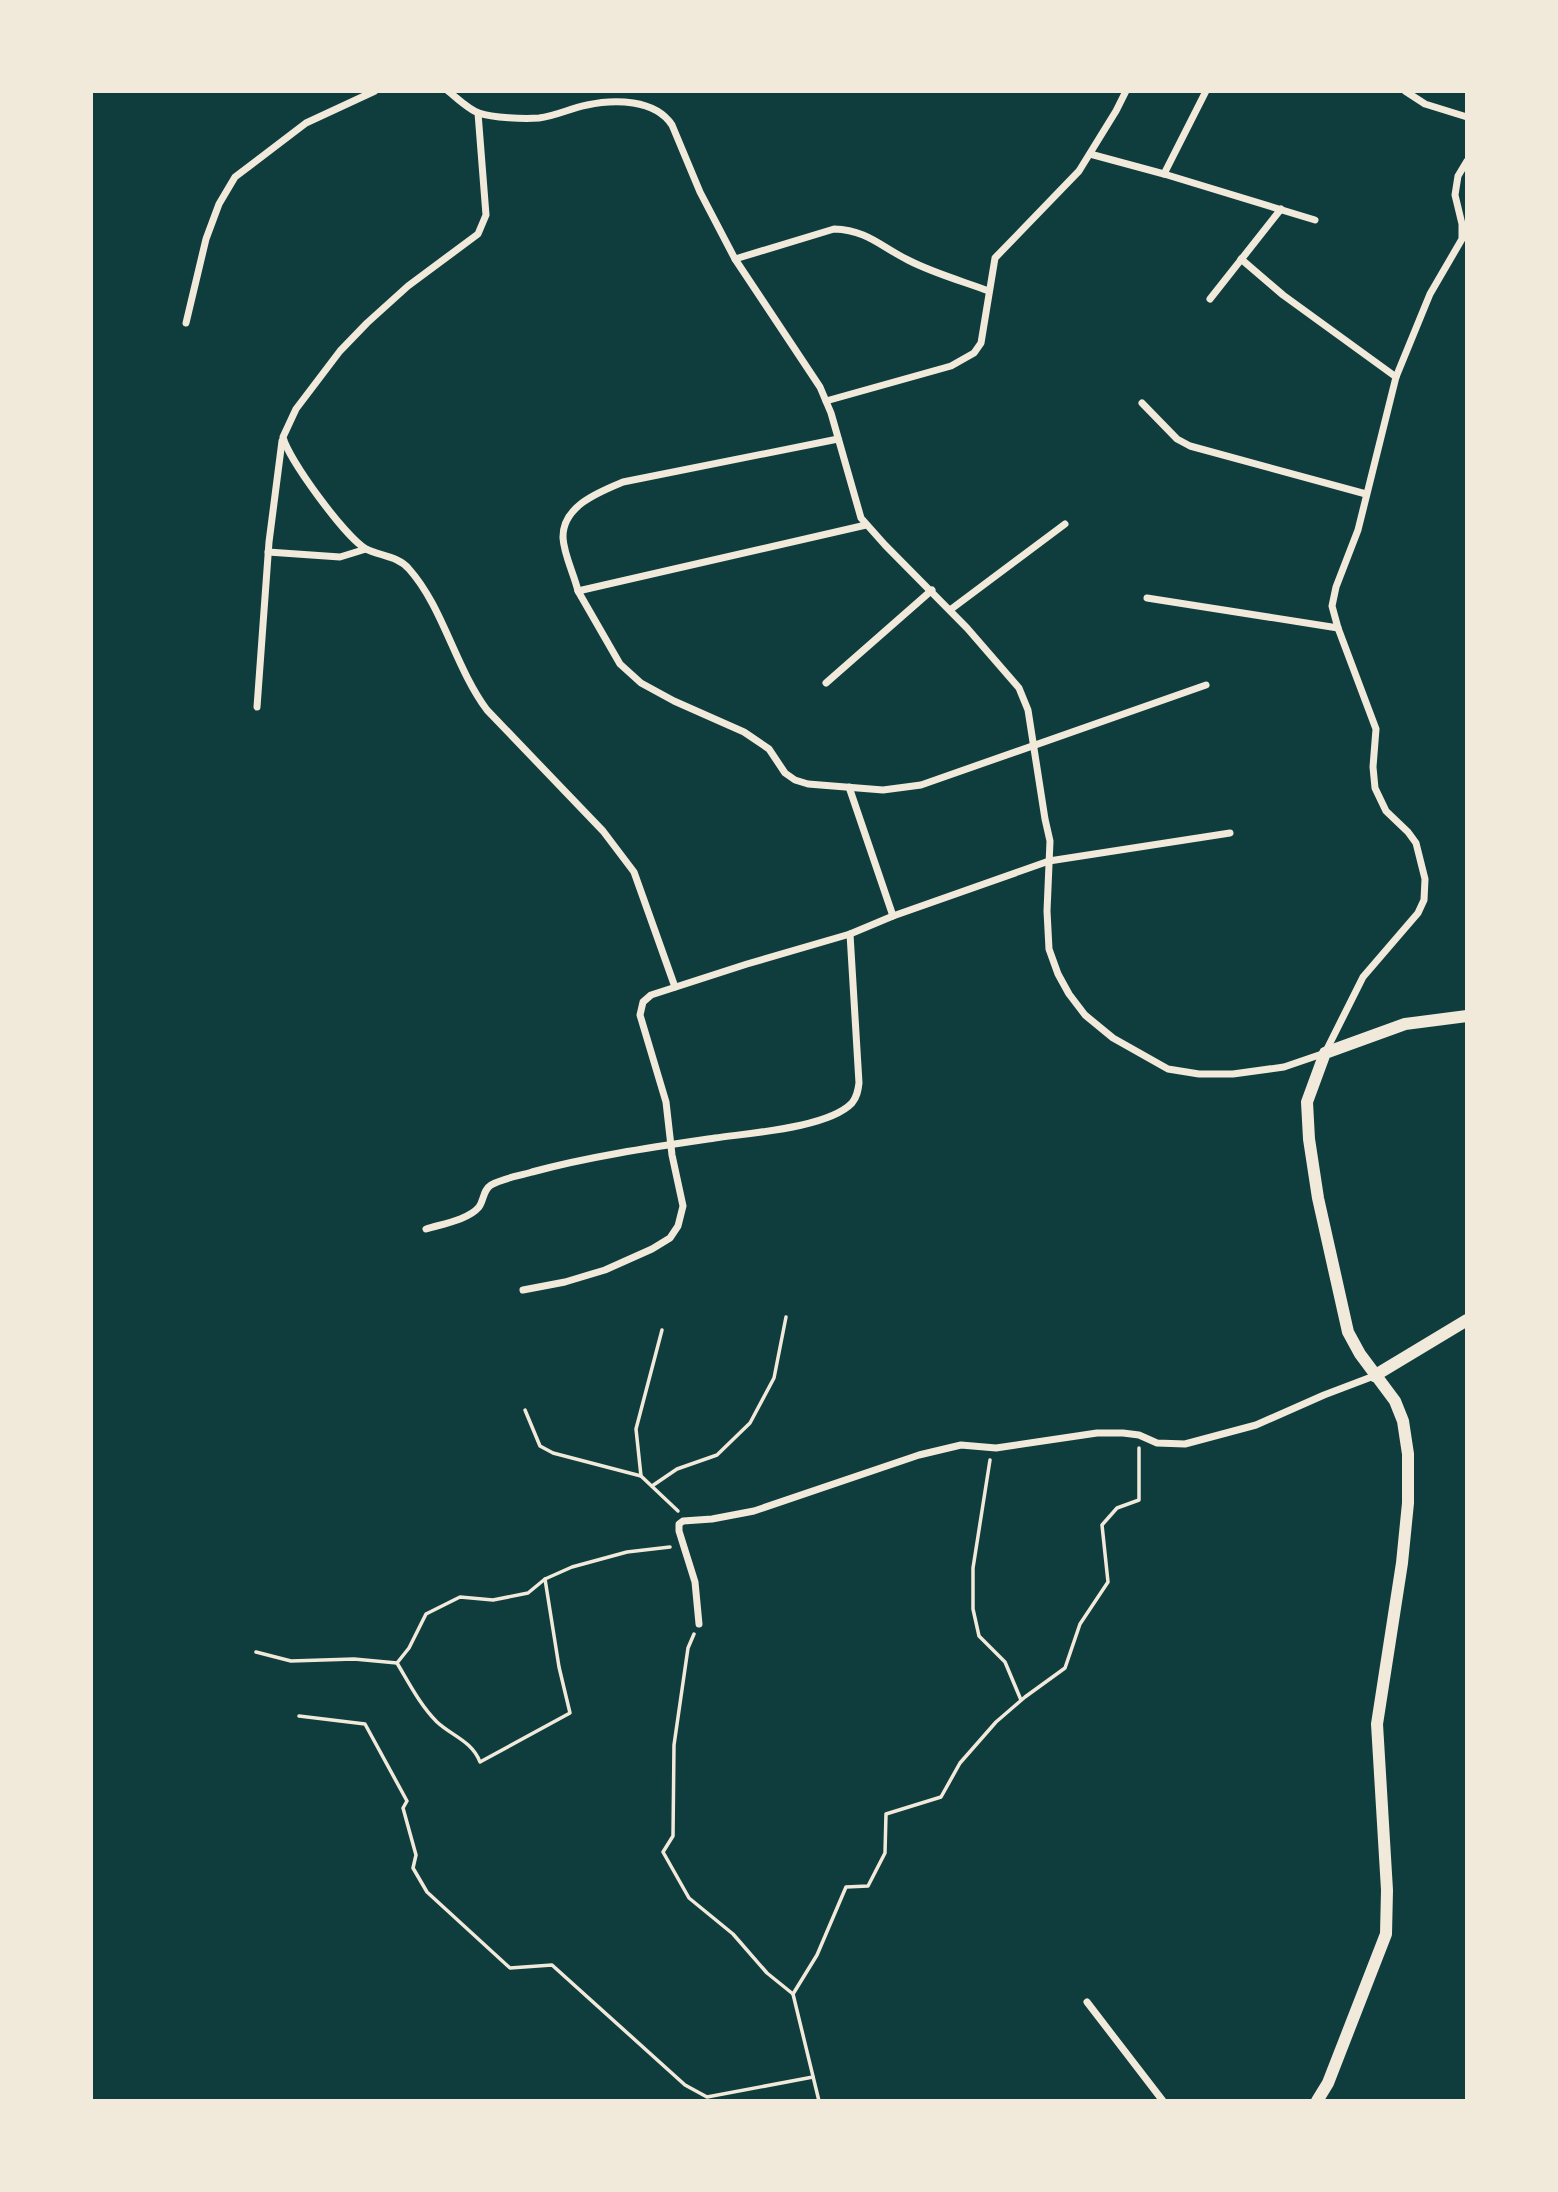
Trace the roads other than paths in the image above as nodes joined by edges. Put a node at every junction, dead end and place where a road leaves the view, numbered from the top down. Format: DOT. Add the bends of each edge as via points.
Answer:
graph roads {
  1 [pos="374,91"];
  2 [pos="448,91"];
  3 [pos="1126,91"];
  4 [pos="1206,91"];
  5 [pos="1405,91"];
  6 [pos="478,113"];
  7 [pos="1467,117"];
  8 [pos="1090,154"];
  9 [pos="1467,162"];
  10 [pos="1164,174"];
  11 [pos="1281,209"];
  12 [pos="1315,220"];
  13 [pos="735,259"];
  14 [pos="1241,259"];
  15 [pos="989,291"];
  16 [pos="1210,299"];
  17 [pos="186,323"];
  18 [pos="1396,377"];
  19 [pos="826,401"];
  20 [pos="1142,403"];
  21 [pos="283,437"];
  22 [pos="838,439"];
  23 [pos="1366,494"];
  24 [pos="1065,524"];
  25 [pos="866,525"];
  26 [pos="366,549"];
  27 [pos="268,552"];
  28 [pos="579,590"];
  29 [pos="932,590"];
  30 [pos="1147,598"];
  31 [pos="950,610"];
  32 [pos="1338,628"];
  33 [pos="826,683"];
  34 [pos="1206,685"];
  35 [pos="257,708"];
  36 [pos="1034,746"];
  37 [pos="849,787"];
  38 [pos="1230,833"];
  39 [pos="1049,862"];
  40 [pos="894,916"];
  41 [pos="850,934"];
  42 [pos="675,987"];
  43 [pos="1467,1016"];
  44 [pos="1325,1053"];
  45 [pos="671,1144"];
  46 [pos="426,1229"];
  47 [pos="523,1290"];
  48 [pos="1467,1320"];
  49 [pos="1374,1376"];
  50 [pos="699,1624"];
  51 [pos="1087,2002"];
  52 [pos="1163,2101"];
  53 [pos="1317,2101"];
  1 -- 17 [label="street" via="306,123 235,177 206,239"];
  2 -- 6 [label="street"];
  3 -- 8 [label="street"];
  4 -- 10 [label="street"];
  5 -- 7 [label="street" via="1425,104"];
  6 -- 13 [label="street" via="539,118 608,102 658,110 672,125 699,192"];
  6 -- 21 [label="street" via="486,215 478,234 408,286 340,351 296,409"];
  8 -- 10 [label="street"];
  8 -- 15 [label="street" via="995,258"];
  9 -- 18 [label="street" via="1458,176 1455,195 1462,239 1430,294"];
  10 -- 11 [label="street"];
  11 -- 12 [label="street"];
  11 -- 14 [label="street"];
  13 -- 15 [label="street" via="834,229 850,230 909,261"];
  13 -- 19 [label="street"];
  14 -- 16 [label="street"];
  14 -- 18 [label="street"];
  15 -- 19 [label="street" via="981,343 974,353 951,366"];
  18 -- 23 [label="street"];
  19 -- 22 [label="street"];
  20 -- 23 [label="street" via="1190,446"];
  21 -- 26 [label="street" via="291,458 351,537"];
  21 -- 27 [label="street"];
  22 -- 25 [label="street"];
  22 -- 28 [label="street" via="623,482 591,496 565,524 563,540"];
  23 -- 32 [label="street" via="1332,606"];
  24 -- 31 [label="street"];
  25 -- 28 [label="street"];
  25 -- 29 [label="street"];
  26 -- 27 [label="street" via="340,557"];
  26 -- 42 [label="street" via="407,565 422,585 472,690 603,831 634,872"];
  27 -- 35 [label="street"];
  28 -- 37 [label="street" via="620,664 641,682 674,702 744,732 769,749 795,780"];
  29 -- 31 [label="street"];
  29 -- 33 [label="street"];
  30 -- 32 [label="street"];
  31 -- 36 [label="street" via="1019,688"];
  32 -- 44 [label="street" via="1376,729 1373,767 1378,799 1416,843 1425,879 1418,913 1363,977"];
  34 -- 36 [label="street"];
  36 -- 37 [label="street" via="906,788"];
  36 -- 39 [label="street" via="1050,841"];
  37 -- 40 [label="street"];
  38 -- 39 [label="street"];
  39 -- 40 [label="street"];
  39 -- 44 [label="street" via="1049,949 1058,974 1085,1014 1113,1038 1168,1069 1199,1074 1284,1067"];
  40 -- 41 [label="street"];
  41 -- 42 [label="street"];
  41 -- 45 [label="street" via="859,1083 851,1103 800,1126"];
  42 -- 45 [label="street" via="651,995 643,1002 640,1015 666,1102"];
  43 -- 44 [label="main road" via="1405,1024"];
  44 -- 49 [label="main road" via="1307,1102 1309,1139 1348,1332"];
  45 -- 46 [label="street" via="556,1166 489,1185 472,1214"];
  45 -- 47 [label="street" via="683,1206 670,1238 605,1270"];
  48 -- 49 [label="main road"];
  49 -- 50 [label="street" via="1256,1425 1185,1444 1097,1433 992,1448 961,1445 754,1511 687,1519 678,1527 695,1582"];
  49 -- 53 [label="main road" via="1395,1401 1408,1454 1402,1563 1377,1724 1386,1934"];
  51 -- 52 [label="street"];
}
